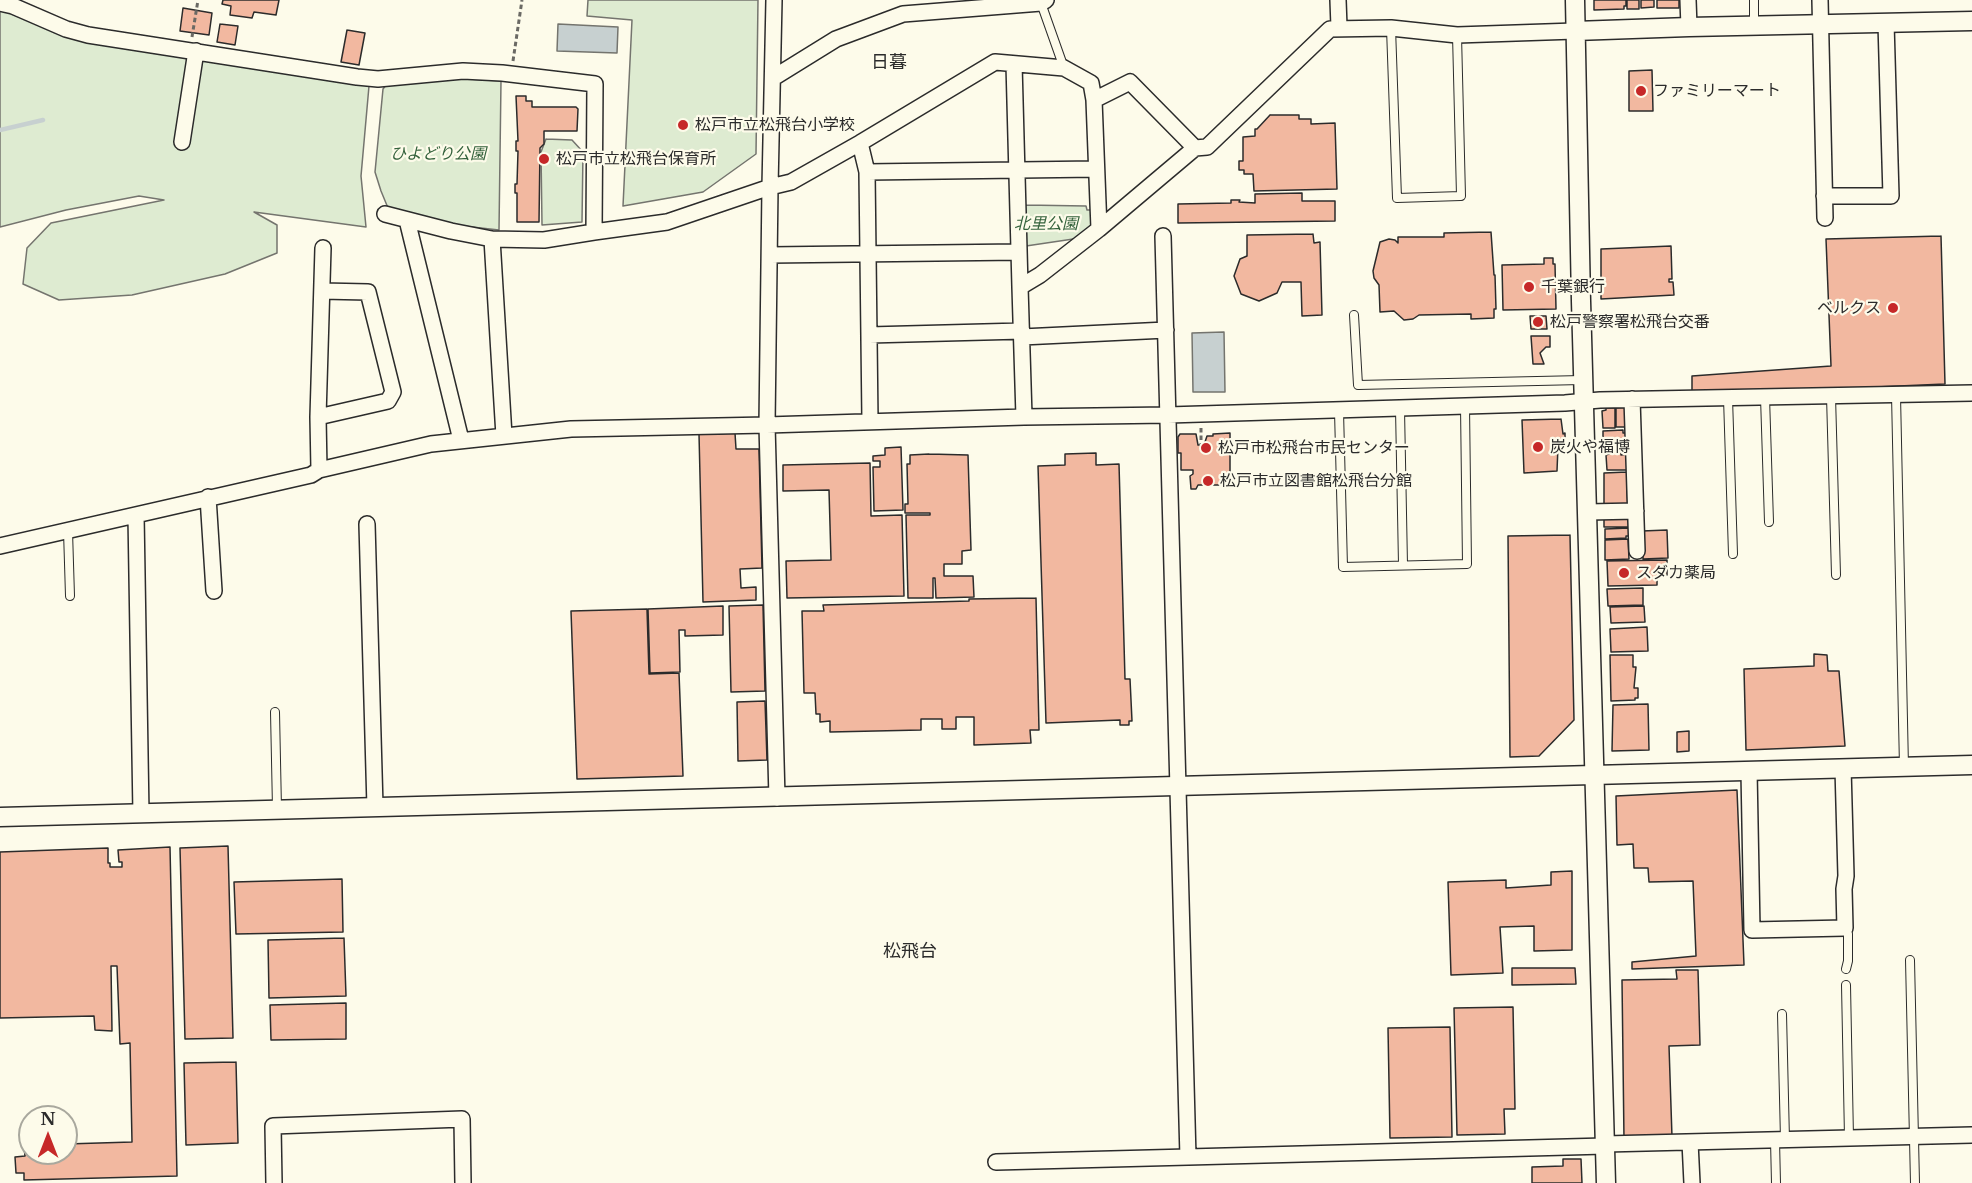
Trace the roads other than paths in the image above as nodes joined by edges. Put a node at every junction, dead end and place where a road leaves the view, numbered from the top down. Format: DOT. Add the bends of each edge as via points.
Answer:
graph roads {
  1 [pos="774,0"];
  2 [pos="1338,0"];
  3 [pos="1575,0"];
  4 [pos="1688,0"];
  5 [pos="1754,0"];
  6 [pos="1820,0"];
  7 [pos="1043,2"];
  8 [pos="0,3"];
  9 [pos="1972,21"];
  10 [pos="1886,23"];
  11 [pos="1820,24"];
  12 [pos="1754,25"];
  13 [pos="1339,27"];
  14 [pos="1689,27"];
  15 [pos="1391,28"];
  16 [pos="1575,31"];
  17 [pos="1457,35"];
  18 [pos="196,51"];
  19 [pos="1014,64"];
  20 [pos="1064,68"];
  21 [pos="773,78"];
  22 [pos="1094,100"];
  23 [pos="182,142"];
  24 [pos="860,143"];
  25 [pos="1195,148"];
  26 [pos="1096,169"];
  27 [pos="1017,171"];
  28 [pos="867,172"];
  29 [pos="770,187"];
  30 [pos="1824,196"];
  31 [pos="385,214"];
  32 [pos="1825,218"];
  33 [pos="407,220"];
  34 [pos="1099,229"];
  35 [pos="594,232"];
  36 [pos="1162,236"];
  37 [pos="492,239"];
  38 [pos="323,248"];
  39 [pos="1019,252"];
  40 [pos="867,254"];
  41 [pos="770,255"];
  42 [pos="1020,287"];
  43 [pos="322,291"];
  44 [pos="1354,315"];
  45 [pos="1166,330"];
  46 [pos="869,334"];
  47 [pos="1022,334"];
  48 [pos="1584,380"];
  49 [pos="1972,393"];
  50 [pos="1896,395"];
  51 [pos="1831,396"];
  52 [pos="1765,397"];
  53 [pos="1728,398"];
  54 [pos="1632,399"];
  55 [pos="1584,401"];
  56 [pos="1465,406"];
  57 [pos="1400,409"];
  58 [pos="1338,411"];
  59 [pos="1168,416"];
  60 [pos="318,417"];
  61 [pos="1024,417"];
  62 [pos="870,421"];
  63 [pos="767,425"];
  64 [pos="504,436"];
  65 [pos="462,440"];
  66 [pos="318,470"];
  67 [pos="208,497"];
  68 [pos="1636,511"];
  69 [pos="1588,512"];
  70 [pos="136,515"];
  71 [pos="1769,522"];
  72 [pos="367,524"];
  73 [pos="68,531"];
  74 [pos="0,546"];
  75 [pos="1637,551"];
  76 [pos="1732,554"];
  77 [pos="1403,565"];
  78 [pos="1836,575"];
  79 [pos="214,591"];
  80 [pos="70,596"];
  81 [pos="275,712"];
  82 [pos="1972,765"];
  83 [pos="1904,767"];
  84 [pos="1843,768"];
  85 [pos="1749,771"];
  86 [pos="1594,775"];
  87 [pos="1178,786"];
  88 [pos="777,798"];
  89 [pos="375,807"];
  90 [pos="277,810"];
  91 [pos="141,814"];
  92 [pos="0,817"];
  93 [pos="1845,928"];
  94 [pos="1910,960"];
  95 [pos="1846,969"];
  96 [pos="1846,985"];
  97 [pos="1782,1014"];
  98 [pos="1972,1135"];
  99 [pos="1915,1137"];
  100 [pos="1849,1138"];
  101 [pos="1780,1140"];
  102 [pos="1690,1142"];
  103 [pos="1605,1145"];
  104 [pos="1188,1157"];
  105 [pos="996,1162"];
  106 [pos="274,1183"];
  107 [pos="463,1183"];
  108 [pos="1606,1183"];
  109 [pos="1692,1183"];
  110 [pos="1776,1183"];
  111 [pos="1915,1183"];
  1 -- 21 [label="street"];
  2 -- 13 [label="street"];
  3 -- 16 [label="street"];
  4 -- 14 [label="street"];
  5 -- 12 [label="lane"];
  6 -- 11 [label="street"];
  7 -- 20 [label="lane"];
  7 -- 21 [label="street" via="903,14 836,39"];
  8 -- 18 [label="street" via="88,35"];
  9 -- 10 [label="street"];
  10 -- 11 [label="street"];
  10 -- 30 [label="street" via="1891,196"];
  11 -- 12 [label="street"];
  11 -- 30 [label="street"];
  12 -- 14 [label="street"];
  13 -- 15 [label="street"];
  13 -- 25 [label="street" via="1330,29 1207,147"];
  14 -- 16 [label="street"];
  15 -- 17 [label="street"];
  15 -- 17 [label="lane" via="1397,198 1461,196"];
  16 -- 17 [label="street"];
  16 -- 48 [label="street"];
  18 -- 23 [label="street"];
  18 -- 35 [label="street" via="378,79 464,71 595,84"];
  19 -- 20 [label="street"];
  19 -- 24 [label="street" via="995,62"];
  19 -- 27 [label="street"];
  20 -- 22 [label="street" via="1091,83"];
  21 -- 29 [label="street"];
  22 -- 25 [label="street" via="1130,82"];
  22 -- 26 [label="street"];
  24 -- 28 [label="street"];
  24 -- 29 [label="street" via="791,182"];
  25 -- 34 [label="street"];
  26 -- 27 [label="street"];
  26 -- 34 [label="street"];
  27 -- 28 [label="street"];
  27 -- 39 [label="street"];
  28 -- 40 [label="street"];
  29 -- 35 [label="street" via="667,222"];
  29 -- 41 [label="street"];
  30 -- 32 [label="street"];
  31 -- 33 [label="street"];
  33 -- 37 [label="street"];
  33 -- 65 [label="street"];
  34 -- 42 [label="street"];
  35 -- 37 [label="street" via="544,240"];
  36 -- 45 [label="street"];
  37 -- 64 [label="street"];
  38 -- 43 [label="street"];
  39 -- 40 [label="street"];
  39 -- 42 [label="street"];
  40 -- 41 [label="street"];
  40 -- 46 [label="street"];
  41 -- 63 [label="street"];
  42 -- 47 [label="street"];
  43 -- 60 [label="street"];
  43 -- 60 [label="street" via="368,292 393,392 388,400"];
  44 -- 48 [label="lane" via="1358,385"];
  45 -- 47 [label="street"];
  45 -- 59 [label="street"];
  46 -- 47 [label="street"];
  46 -- 62 [label="street"];
  47 -- 61 [label="street"];
  48 -- 55 [label="street"];
  49 -- 50 [label="street"];
  50 -- 51 [label="street"];
  50 -- 83 [label="lane"];
  51 -- 52 [label="street"];
  51 -- 78 [label="lane"];
  52 -- 53 [label="street"];
  52 -- 71 [label="lane"];
  53 -- 54 [label="street"];
  53 -- 76 [label="lane"];
  54 -- 55 [label="street"];
  54 -- 68 [label="street"];
  55 -- 56 [label="street"];
  55 -- 69 [label="street"];
  56 -- 57 [label="street"];
  56 -- 77 [label="lane" via="1467,564"];
  57 -- 58 [label="street"];
  57 -- 77 [label="lane"];
  58 -- 59 [label="street"];
  58 -- 77 [label="lane" via="1343,567"];
  59 -- 61 [label="street"];
  59 -- 87 [label="street"];
  60 -- 66 [label="street"];
  61 -- 62 [label="street"];
  62 -- 63 [label="street"];
  63 -- 64 [label="street" via="571,429"];
  63 -- 88 [label="street"];
  64 -- 65 [label="street"];
  65 -- 66 [label="street"];
  66 -- 67 [label="street" via="311,475"];
  67 -- 70 [label="street"];
  67 -- 79 [label="street"];
  68 -- 69 [label="street"];
  68 -- 75 [label="street"];
  69 -- 86 [label="street"];
  70 -- 73 [label="street"];
  70 -- 91 [label="street"];
  72 -- 89 [label="street"];
  73 -- 74 [label="street"];
  73 -- 80 [label="lane"];
  81 -- 90 [label="lane"];
  82 -- 83 [label="street"];
  83 -- 84 [label="street"];
  84 -- 85 [label="street"];
  84 -- 93 [label="street"];
  85 -- 86 [label="street"];
  85 -- 93 [label="street" via="1752,930"];
  86 -- 87 [label="street"];
  86 -- 103 [label="street"];
  87 -- 88 [label="street"];
  87 -- 104 [label="street"];
  88 -- 89 [label="street"];
  89 -- 90 [label="street"];
  90 -- 91 [label="street"];
  91 -- 92 [label="street"];
  93 -- 95 [label="lane"];
  94 -- 99 [label="lane"];
  96 -- 100 [label="lane"];
  97 -- 101 [label="lane"];
  98 -- 99 [label="street"];
  99 -- 100 [label="street"];
  99 -- 111 [label="lane"];
  100 -- 101 [label="street"];
  101 -- 102 [label="street"];
  101 -- 110 [label="lane"];
  102 -- 103 [label="street"];
  102 -- 109 [label="street"];
  103 -- 104 [label="street"];
  103 -- 108 [label="street"];
  104 -- 105 [label="street"];
  106 -- 107 [label="street" via="273,1126 462,1119"];
}
